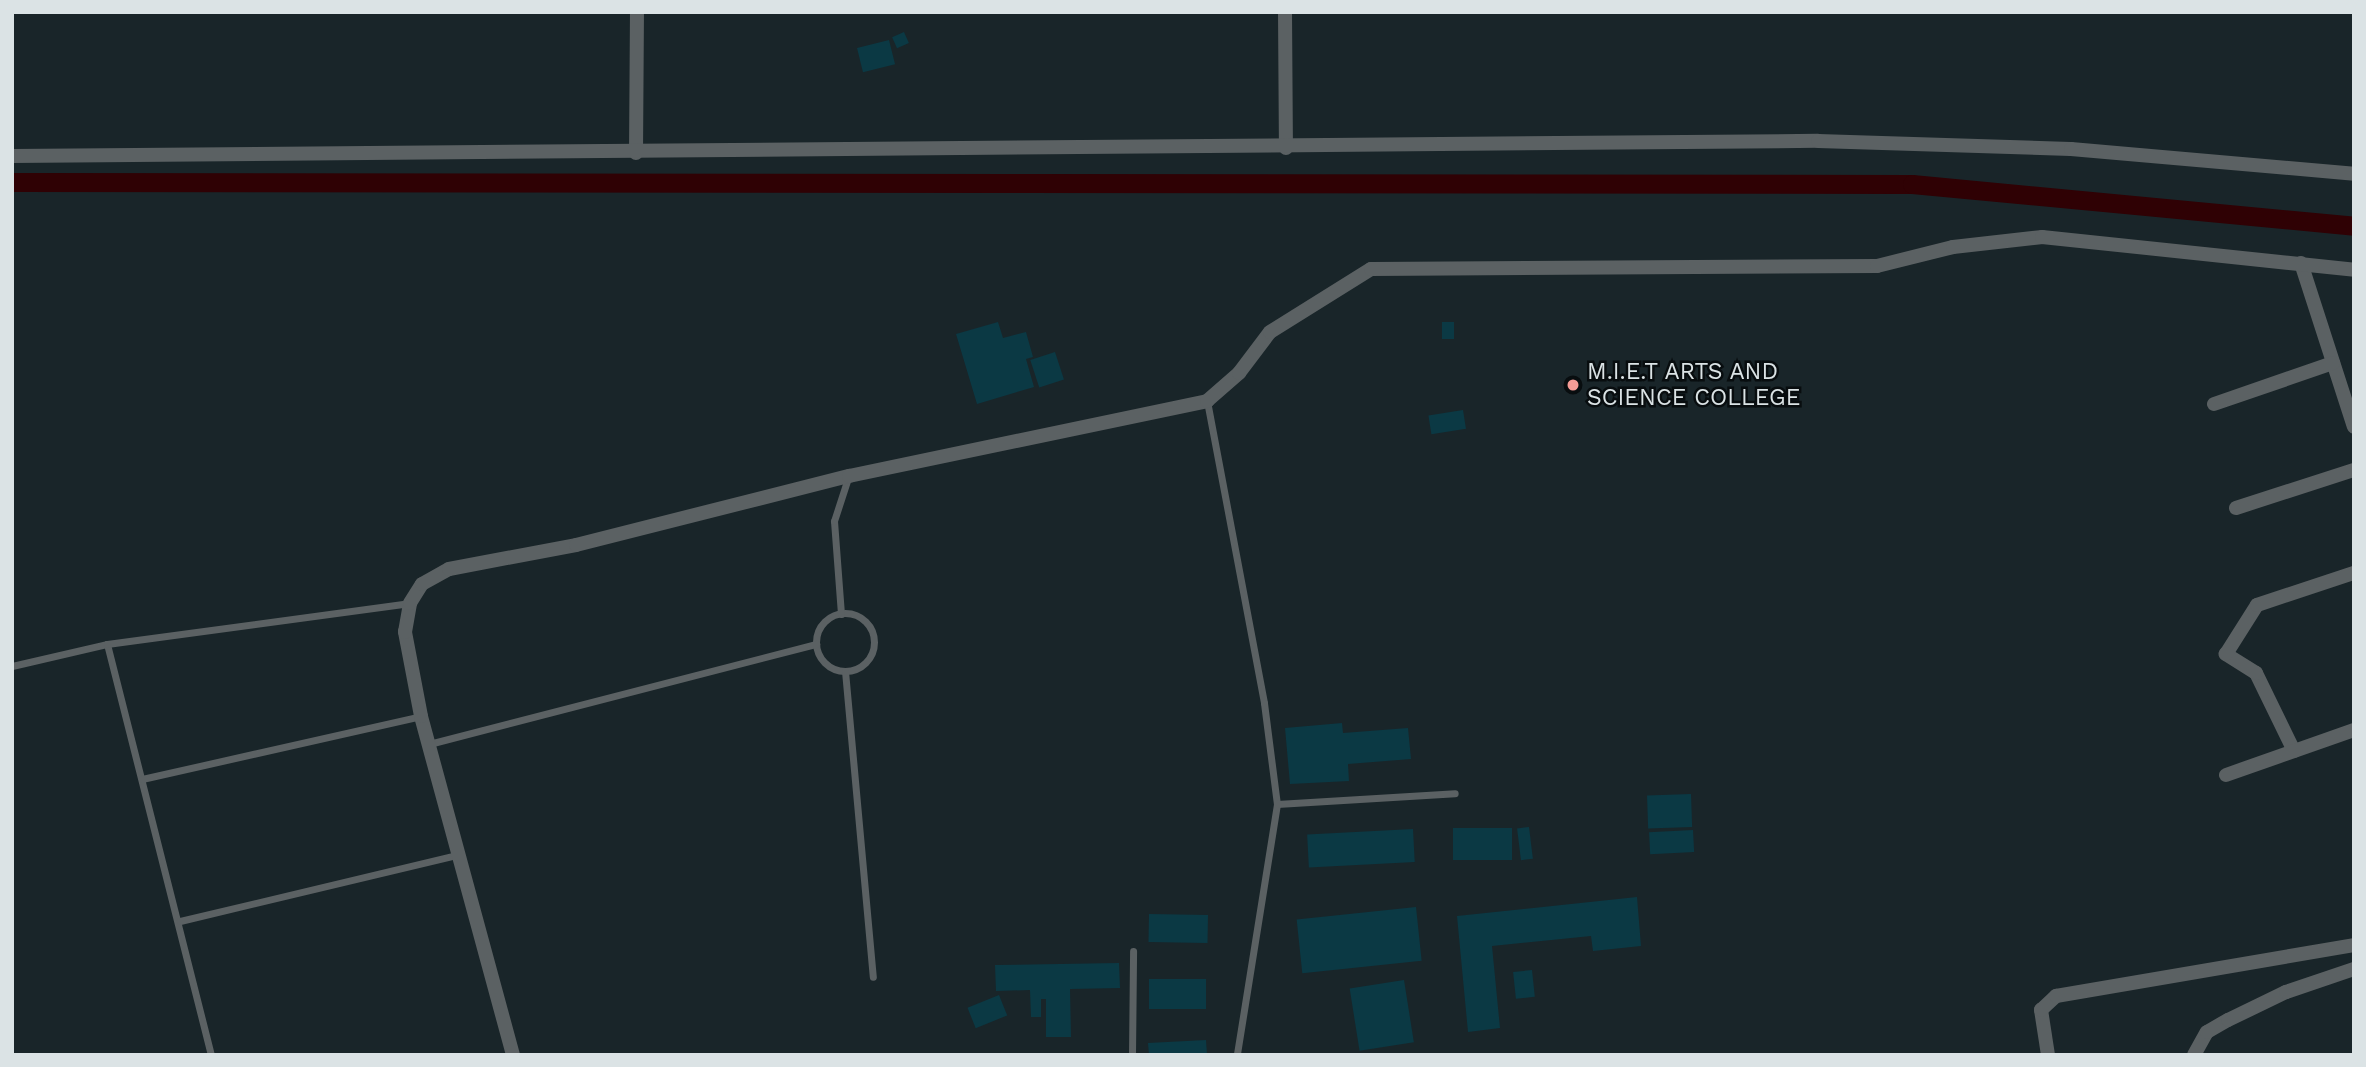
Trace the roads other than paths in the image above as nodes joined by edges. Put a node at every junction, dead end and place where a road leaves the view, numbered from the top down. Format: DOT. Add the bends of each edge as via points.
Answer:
graph roads {
  1 [pos="638,12"];
  2 [pos="1285,12"];
  3 [pos="1286,148"];
  4 [pos="636,153"];
  5 [pos="12,156"];
  6 [pos="2354,174"];
  7 [pos="2301,264"];
  8 [pos="2354,270"];
  9 [pos="2333,363"];
  10 [pos="1207,401"];
  11 [pos="2214,404"];
  12 [pos="2354,427"];
  13 [pos="2354,470"];
  14 [pos="849,476"];
  15 [pos="2236,508"];
  16 [pos="2354,573"];
  17 [pos="410,603"];
  18 [pos="841,614"];
  19 [pos="107,644"];
  20 [pos="816,644"];
  21 [pos="12,666"];
  22 [pos="845,671"];
  23 [pos="421,716"];
  24 [pos="2354,730"];
  25 [pos="429,744"];
  26 [pos="2294,751"];
  27 [pos="2225,775"];
  28 [pos="142,779"];
  29 [pos="1455,793"];
  30 [pos="1277,804"];
  31 [pos="458,855"];
  32 [pos="180,921"];
  33 [pos="2354,945"];
  34 [pos="1133,951"];
  35 [pos="2354,969"];
  36 [pos="873,977"];
  37 [pos="211,1055"];
  38 [pos="513,1055"];
  39 [pos="1132,1055"];
  40 [pos="1237,1055"];
  41 [pos="2048,1055"];
  42 [pos="2194,1055"];
  1 -- 4 [label="street"];
  2 -- 3 [label="street"];
  3 -- 4 [label="street"];
  3 -- 6 [label="street" via="1941,142"];
  4 -- 5 [label="street"];
  7 -- 8 [label="street"];
  7 -- 9 [label="street"];
  7 -- 10 [label="street" via="2042,237 1953,247 1877,265 1371,269 1270,332 1239,373"];
  9 -- 11 [label="street"];
  9 -- 12 [label="street"];
  10 -- 14 [label="street"];
  10 -- 30 [label="lane" via="1264,703"];
  13 -- 15 [label="street"];
  14 -- 17 [label="street" via="576,545 449,569 422,584"];
  14 -- 18 [label="lane" via="834,521"];
  16 -- 26 [label="street" via="2257,605 2226,654 2256,673"];
  17 -- 19 [label="lane"];
  17 -- 23 [label="street" via="405,632"];
  18 -- 20 [label="lane" via="821,626"];
  18 -- 22 [label="lane" via="863,620 874,645 866,662"];
  19 -- 21 [label="lane"];
  19 -- 28 [label="lane"];
  20 -- 22 [label="lane" via="824,662"];
  20 -- 25 [label="lane"];
  22 -- 36 [label="lane"];
  23 -- 25 [label="street"];
  23 -- 28 [label="lane"];
  24 -- 26 [label="street"];
  25 -- 31 [label="street"];
  26 -- 27 [label="street"];
  28 -- 32 [label="lane"];
  29 -- 30 [label="lane"];
  30 -- 40 [label="lane"];
  31 -- 32 [label="lane"];
  31 -- 38 [label="street"];
  32 -- 37 [label="lane"];
  33 -- 41 [label="street" via="2056,996 2041,1010"];
  34 -- 39 [label="lane"];
  35 -- 42 [label="street" via="2286,992 2228,1020 2207,1032"];
}
